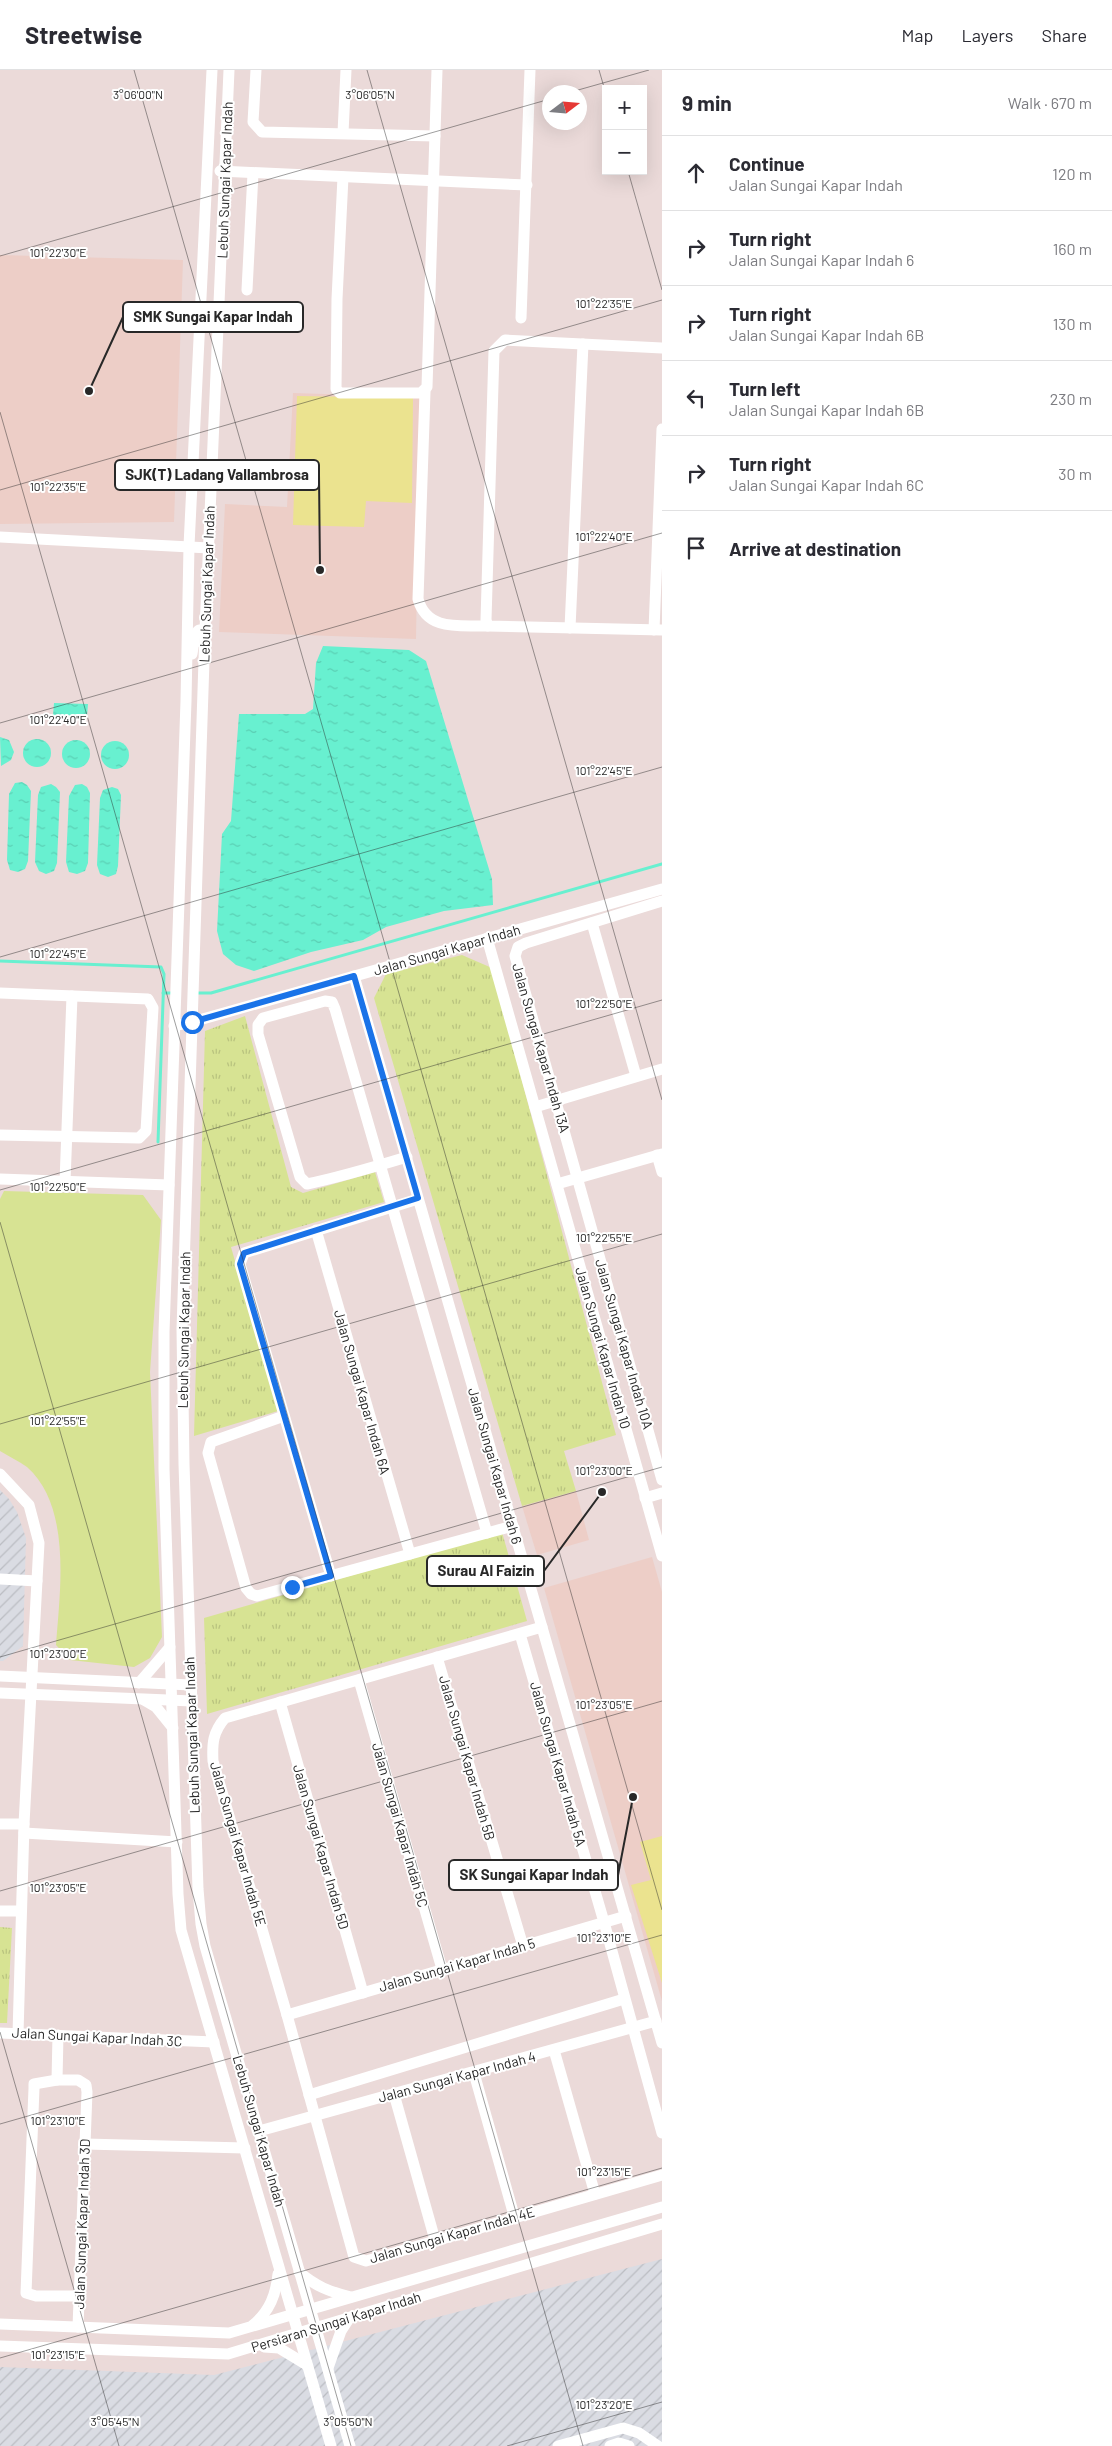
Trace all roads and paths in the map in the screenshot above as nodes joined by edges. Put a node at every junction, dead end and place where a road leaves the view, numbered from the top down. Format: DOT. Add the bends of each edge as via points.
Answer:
graph roads {
  1 [pos="212,70"];
  2 [pos="229,70"];
  3 [pos="256,70"];
  4 [pos="346,70"];
  5 [pos="437,70"];
  6 [pos="530,70"];
  7 [pos="343,133"];
  8 [pos="435,136"];
  9 [pos="208,171"];
  10 [pos="226,172"];
  11 [pos="253,173"];
  12 [pos="342,177"];
  13 [pos="433,181"];
  14 [pos="527,185"];
  15 [pos="247,290"];
  16 [pos="521,318"];
  17 [pos="583,344"];
  18 [pos="662,348"];
  19 [pos="425,392"];
  20 [pos="662,429"];
  21 [pos="0,537"];
  22 [pos="189,546"];
  23 [pos="209,548"];
  24 [pos="488,626"];
  25 [pos="570,628"];
  26 [pos="205,630"];
  27 [pos="658,630"];
  28 [pos="185,682"];
  29 [pos="662,889"];
  30 [pos="662,901"];
  31 [pos="592,923"];
  32 [pos="487,938"];
  33 [pos="354,976"];
  34 [pos="0,993"];
  35 [pos="72,996"];
  36 [pos="192,1022"];
  37 [pos="174,1026"];
  38 [pos="662,1069"];
  39 [pos="636,1076"];
  40 [pos="556,1101"];
  41 [pos="535,1107"];
  42 [pos="0,1135"];
  43 [pos="66,1137"];
  44 [pos="660,1155"];
  45 [pos="407,1157"];
  46 [pos="381,1165"];
  47 [pos="662,1172"];
  48 [pos="577,1178"];
  49 [pos="0,1180"];
  50 [pos="65,1182"];
  51 [pos="557,1184"];
  52 [pos="169,1185"];
  53 [pos="418,1198"];
  54 [pos="392,1207"];
  55 [pos="316,1230"];
  56 [pos="284,1416"];
  57 [pos="0,1474"];
  58 [pos="662,1480"];
  59 [pos="662,1493"];
  60 [pos="646,1498"];
  61 [pos="513,1526"];
  62 [pos="487,1533"];
  63 [pos="410,1554"];
  64 [pos="662,1556"];
  65 [pos="331,1576"];
  66 [pos="0,1579"];
  67 [pos="37,1581"];
  68 [pos="542,1627"];
  69 [pos="520,1634"];
  70 [pos="170,1648"];
  71 [pos="437,1657"];
  72 [pos="0,1676"];
  73 [pos="32,1677"];
  74 [pos="359,1680"];
  75 [pos="139,1683"];
  76 [pos="171,1684"];
  77 [pos="191,1685"];
  78 [pos="0,1693"];
  79 [pos="32,1694"];
  80 [pos="140,1698"];
  81 [pos="172,1700"];
  82 [pos="192,1700"];
  83 [pos="280,1702"];
  84 [pos="173,1728"];
  85 [pos="0,1824"];
  86 [pos="24,1828"];
  87 [pos="177,1842"];
  88 [pos="0,1911"];
  89 [pos="21,1911"];
  90 [pos="626,1916"];
  91 [pos="604,1922"];
  92 [pos="522,1946"];
  93 [pos="442,1970"];
  94 [pos="362,1993"];
  95 [pos="624,1999"];
  96 [pos="287,2015"];
  97 [pos="656,2021"];
  98 [pos="632,2028"];
  99 [pos="0,2033"];
  100 [pos="18,2034"];
  101 [pos="58,2036"];
  102 [pos="214,2042"];
  103 [pos="662,2043"];
  104 [pos="554,2050"];
  105 [pos="474,2073"];
  106 [pos="57,2080"];
  107 [pos="394,2094"];
  108 [pos="308,2095"];
  109 [pos="314,2116"];
  110 [pos="259,2132"];
  111 [pos="662,2133"];
  112 [pos="85,2144"];
  113 [pos="244,2148"];
  114 [pos="662,2175"];
  115 [pos="595,2194"];
  116 [pos="662,2207"];
  117 [pos="515,2219"];
  118 [pos="662,2224"];
  119 [pos="435,2240"];
  120 [pos="278,2265"];
  121 [pos="299,2272"];
  122 [pos="79,2296"];
  123 [pos="354,2297"];
  124 [pos="310,2310"];
  125 [pos="293,2315"];
  126 [pos="350,2317"];
  127 [pos="0,2324"];
  128 [pos="78,2327"];
  129 [pos="250,2328"];
  130 [pos="316,2328"];
  131 [pos="298,2334"];
  132 [pos="0,2346"];
  133 [pos="260,2346"];
  134 [pos="307,2365"];
  135 [pos="328,2369"];
  136 [pos="330,2446"];
  137 [pos="350,2446"];
  138 [pos="558,2446"];
  139 [pos="610,2446"];
  140 [pos="629,2446"];
  141 [pos="658,2446"];
  1 -- 9 [label="street, Lebuh Sungai Kapar Indah"];
  2 -- 10 [label="street, Lebuh Sungai Kapar Indah"];
  3 -- 7 [label="street" via="254,122 262,132"];
  4 -- 7 [label="street"];
  5 -- 8 [label="street"];
  6 -- 14 [label="street"];
  7 -- 8 [label="street"];
  8 -- 13 [label="street"];
  9 -- 10 [label="street"];
  9 -- 22 [label="street, Lebuh Sungai Kapar Indah"];
  10 -- 11 [label="street"];
  10 -- 23 [label="street, Lebuh Sungai Kapar Indah"];
  11 -- 12 [label="street"];
  11 -- 15 [label="street"];
  12 -- 13 [label="street"];
  12 -- 19 [label="street" via="336,389 340,392"];
  13 -- 14 [label="street"];
  13 -- 19 [label="street"];
  14 -- 16 [label="street"];
  17 -- 18 [label="street"];
  17 -- 24 [label="street" via="505,340 494,351"];
  17 -- 25 [label="street"];
  19 -- 24 [label="street" via="418,599 423,612 441,625"];
  20 -- 27 [label="street"];
  21 -- 22 [label="street"];
  22 -- 23 [label="street"];
  22 -- 28 [label="street, Lebuh Sungai Kapar Indah"];
  23 -- 26 [label="street, Lebuh Sungai Kapar Indah"];
  24 -- 25 [label="street"];
  25 -- 27 [label="street"];
  26 -- 28 [label="street" via="195,634"];
  26 -- 36 [label="street, Lebuh Sungai Kapar Indah"];
  28 -- 37 [label="street, Lebuh Sungai Kapar Indah"];
  29 -- 32 [label="street, Jalan Sungai Kapar Indah"];
  30 -- 31 [label="street, Jalan Sungai Kapar Indah 13A"];
  31 -- 39 [label="street"];
  31 -- 40 [label="street, Jalan Sungai Kapar Indah 13A" via="526,943 518,947 515,956"];
  32 -- 33 [label="street, Jalan Sungai Kapar Indah"];
  32 -- 41 [label="street, Jalan Sungai Kapar Indah 10"];
  33 -- 36 [label="street, Jalan Sungai Kapar Indah"];
  33 -- 45 [label="street, Jalan Sungai Kapar Indah 6"];
  34 -- 35 [label="street"];
  35 -- 43 [label="street"];
  35 -- 43 [label="street" via="148,999 153,1008 144,1134 139,1138"];
  36 -- 37 [label="street, Jalan Sungai Kapar Indah"];
  36 -- 77 [label="street, Lebuh Sungai Kapar Indah" via="182,1328"];
  37 -- 52 [label="street, Lebuh Sungai Kapar Indah"];
  38 -- 39 [label="street"];
  39 -- 40 [label="street"];
  40 -- 41 [label="street"];
  40 -- 48 [label="street, Jalan Sungai Kapar Indah 13A"];
  41 -- 51 [label="street, Jalan Sungai Kapar Indah 10"];
  42 -- 43 [label="street"];
  43 -- 50 [label="street"];
  44 -- 47 [label="street"];
  44 -- 48 [label="street"];
  45 -- 46 [label="street"];
  45 -- 53 [label="street, Jalan Sungai Kapar Indah 6"];
  46 -- 46 [label="street, Jalan Sungai Kapar Indah 6" via="332,1002 325,1001 263,1018 258,1025 258,1034 300,1177 307,1184"];
  46 -- 54 [label="street, Jalan Sungai Kapar Indah 6"];
  48 -- 51 [label="street"];
  48 -- 58 [label="street, Jalan Sungai Kapar Indah 10A"];
  49 -- 50 [label="street"];
  50 -- 52 [label="street"];
  51 -- 60 [label="street, Jalan Sungai Kapar Indah 10"];
  52 -- 70 [label="street, Lebuh Sungai Kapar Indah" via="164,1469"];
  53 -- 54 [label="street"];
  53 -- 61 [label="street, Jalan Sungai Kapar Indah 6"];
  54 -- 55 [label="street"];
  54 -- 62 [label="street, Jalan Sungai Kapar Indah 6"];
  55 -- 56 [label="street" via="240,1257"];
  55 -- 63 [label="street, Jalan Sungai Kapar Indah 6A"];
  56 -- 65 [label="street"];
  56 -- 65 [label="street, Jalan Sungai Kapar Indah 6" via="211,1442 208,1447 246,1588 257,1596"];
  57 -- 67 [label="street" via="28,1505 39,1543"];
  59 -- 60 [label="street"];
  60 -- 64 [label="street, Jalan Sungai Kapar Indah 10"];
  61 -- 62 [label="street"];
  61 -- 68 [label="street, Jalan Sungai Kapar Indah 6"];
  62 -- 63 [label="street, Jalan Sungai Kapar Indah 6"];
  63 -- 65 [label="street, Jalan Sungai Kapar Indah 6"];
  66 -- 67 [label="street"];
  67 -- 73 [label="street"];
  68 -- 69 [label="street, Jalan Sungai Kapar Indah 5E"];
  68 -- 90 [label="street, Jalan Sungai Kapar Indah 6"];
  69 -- 71 [label="street, Jalan Sungai Kapar Indah 5E"];
  69 -- 91 [label="street, Jalan Sungai Kapar Indah 5A"];
  70 -- 75 [label="street"];
  70 -- 76 [label="street, Lebuh Sungai Kapar Indah"];
  71 -- 74 [label="street, Jalan Sungai Kapar Indah 5E"];
  71 -- 92 [label="street, Jalan Sungai Kapar Indah 5B"];
  72 -- 73 [label="street"];
  73 -- 75 [label="street"];
  73 -- 79 [label="street"];
  74 -- 83 [label="street, Jalan Sungai Kapar Indah 5E"];
  74 -- 93 [label="street, Jalan Sungai Kapar Indah 5C"];
  75 -- 76 [label="street"];
  76 -- 77 [label="street"];
  76 -- 81 [label="street, Lebuh Sungai Kapar Indah"];
  77 -- 82 [label="street, Lebuh Sungai Kapar Indah"];
  78 -- 79 [label="street"];
  79 -- 80 [label="street"];
  79 -- 86 [label="street"];
  80 -- 81 [label="street"];
  80 -- 84 [label="street" via="156,1707"];
  81 -- 82 [label="street"];
  81 -- 84 [label="street, Lebuh Sungai Kapar Indah"];
  82 -- 110 [label="street, Lebuh Sungai Kapar Indah" via="201,1924"];
  83 -- 94 [label="street, Jalan Sungai Kapar Indah 5D"];
  83 -- 96 [label="street, Jalan Sungai Kapar Indah 5E" via="225,1718 216,1728 212,1761"];
  84 -- 87 [label="street, Lebuh Sungai Kapar Indah"];
  85 -- 86 [label="street"];
  86 -- 87 [label="street"];
  86 -- 89 [label="street"];
  87 -- 102 [label="street, Lebuh Sungai Kapar Indah" via="181,1930"];
  88 -- 89 [label="street"];
  89 -- 100 [label="street"];
  90 -- 91 [label="street, Jalan Sungai Kapar Indah 5"];
  90 -- 97 [label="street, Jalan Sungai Kapar Indah 6"];
  91 -- 92 [label="street, Jalan Sungai Kapar Indah 5"];
  91 -- 95 [label="street, Jalan Sungai Kapar Indah 5A"];
  92 -- 93 [label="street, Jalan Sungai Kapar Indah 5"];
  93 -- 94 [label="street, Jalan Sungai Kapar Indah 5"];
  94 -- 96 [label="street, Jalan Sungai Kapar Indah 5"];
  95 -- 98 [label="street, Jalan Sungai Kapar Indah 5A"];
  95 -- 108 [label="street, Jalan Sungai Kapar Indah 4"];
  96 -- 108 [label="street, Jalan Sungai Kapar Indah 5E"];
  97 -- 98 [label="street, Jalan Sungai Kapar Indah 4"];
  97 -- 103 [label="street, Jalan Sungai Kapar Indah 6"];
  98 -- 104 [label="street, Jalan Sungai Kapar Indah 4"];
  98 -- 111 [label="street, Jalan Sungai Kapar Indah 5A"];
  99 -- 100 [label="street, Jalan Sungai Kapar Indah 3C"];
  100 -- 101 [label="street, Jalan Sungai Kapar Indah 3C"];
  101 -- 102 [label="street, Jalan Sungai Kapar Indah 3C"];
  101 -- 106 [label="street"];
  102 -- 113 [label="street, Lebuh Sungai Kapar Indah"];
  104 -- 105 [label="street, Jalan Sungai Kapar Indah 4"];
  104 -- 115 [label="street"];
  105 -- 107 [label="street, Jalan Sungai Kapar Indah 4"];
  105 -- 117 [label="street"];
  106 -- 112 [label="street, Jalan Sungai Kapar Indah 3D" via="78,2080 86,2085"];
  106 -- 122 [label="street" via="34,2084 26,2294"];
  107 -- 109 [label="street, Jalan Sungai Kapar Indah 4"];
  107 -- 119 [label="street"];
  108 -- 109 [label="street, Jalan Sungai Kapar Indah 5E"];
  109 -- 110 [label="street, Jalan Sungai Kapar Indah 4"];
  109 -- 119 [label="street, Jalan Sungai Kapar Indah 4E" via="354,2257 366,2261"];
  110 -- 121 [label="street, Lebuh Sungai Kapar Indah"];
  112 -- 113 [label="street"];
  112 -- 122 [label="street, Jalan Sungai Kapar Indah 3D"];
  113 -- 120 [label="street, Lebuh Sungai Kapar Indah"];
  114 -- 115 [label="street, Jalan Sungai Kapar Indah 4E"];
  115 -- 117 [label="street, Jalan Sungai Kapar Indah 4E"];
  116 -- 123 [label="street, Persiaran Sungai Kapar Indah"];
  117 -- 119 [label="street, Jalan Sungai Kapar Indah 4E"];
  118 -- 126 [label="street, Persiaran Sungai Kapar Indah"];
  120 -- 125 [label="street, Lebuh Sungai Kapar Indah"];
  120 -- 129 [label="street" via="272,2302 263,2317"];
  121 -- 123 [label="street" via="327,2291"];
  121 -- 124 [label="street, Lebuh Sungai Kapar Indah"];
  122 -- 128 [label="street, Jalan Sungai Kapar Indah 3D"];
  123 -- 124 [label="street, Persiaran Sungai Kapar Indah"];
  124 -- 125 [label="street, Persiaran Sungai Kapar Indah"];
  124 -- 130 [label="street, Lebuh Sungai Kapar Indah"];
  125 -- 129 [label="street, Persiaran Sungai Kapar Indah"];
  125 -- 131 [label="street, Lebuh Sungai Kapar Indah"];
  126 -- 130 [label="street, Persiaran Sungai Kapar Indah"];
  126 -- 135 [label="street" via="341,2331"];
  127 -- 128 [label="street, Persiaran Sungai Kapar Indah"];
  128 -- 129 [label="street, Persiaran Sungai Kapar Indah" via="229,2333"];
  130 -- 131 [label="street, Persiaran Sungai Kapar Indah"];
  130 -- 135 [label="street, Lebuh Sungai Kapar Indah"];
  131 -- 133 [label="street, Persiaran Sungai Kapar Indah"];
  131 -- 134 [label="street, Lebuh Sungai Kapar Indah"];
  132 -- 133 [label="street, Persiaran Sungai Kapar Indah" via="228,2354"];
  133 -- 134 [label="street" via="279,2348"];
  134 -- 136 [label="street, Lebuh Sungai Kapar Indah"];
  135 -- 137 [label="street, Lebuh Sungai Kapar Indah"];
  138 -- 141 [label="street" via="623,2428"];
  139 -- 140 [label="street" via="618,2443"];
}
